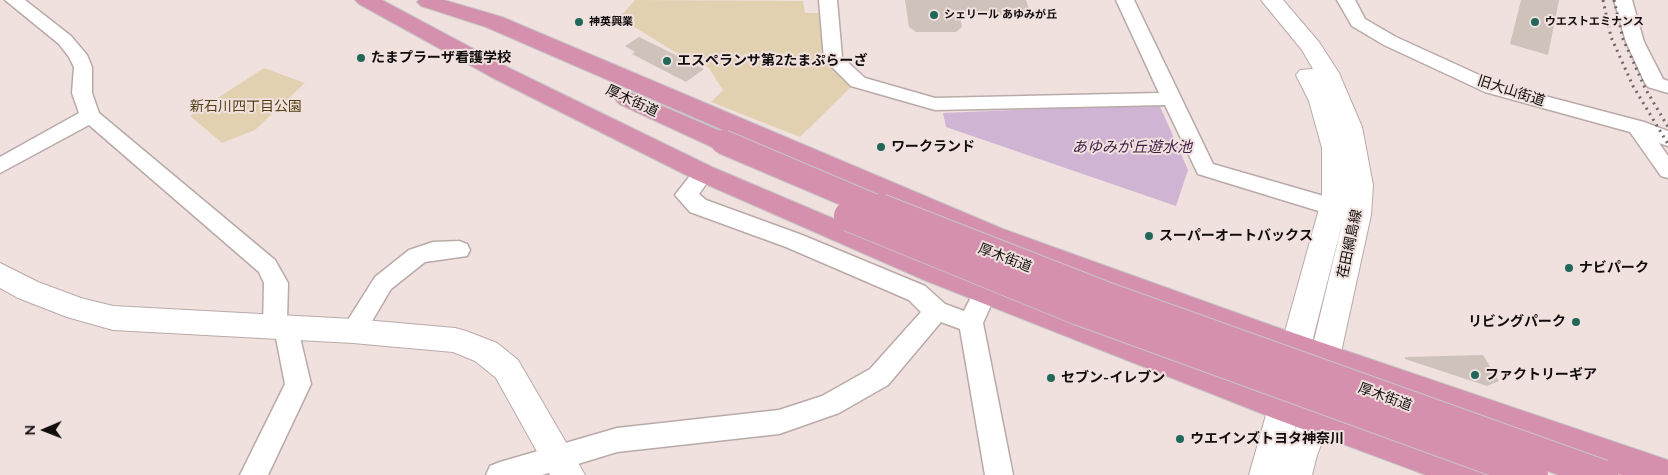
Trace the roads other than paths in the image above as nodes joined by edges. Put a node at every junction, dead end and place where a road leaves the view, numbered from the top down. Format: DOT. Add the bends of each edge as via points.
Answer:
graph roads {
  1 [pos="14,0"];
  2 [pos="366,0"];
  3 [pos="828,0"];
  4 [pos="1125,0"];
  5 [pos="1253,0"];
  6 [pos="1272,0"];
  7 [pos="1346,0"];
  8 [pos="1623,0"];
  9 [pos="410,3"];
  10 [pos="1668,87"];
  11 [pos="1172,99"];
  12 [pos="1331,102"];
  13 [pos="90,116"];
  14 [pos="1637,127"];
  15 [pos="1668,139"];
  16 [pos="0,166"];
  17 [pos="1668,171"];
  18 [pos="703,173"];
  19 [pos="1345,213"];
  20 [pos="459,250"];
  21 [pos="0,274"];
  22 [pos="985,292"];
  23 [pos="936,311"];
  24 [pos="971,323"];
  25 [pos="281,328"];
  26 [pos="353,331"];
  27 [pos="1310,352"];
  28 [pos="1284,408"];
  29 [pos="1315,420"];
  30 [pos="564,466"];
  31 [pos="254,475"];
  32 [pos="500,475"];
  33 [pos="999,475"];
  34 [pos="1266,475"];
  35 [pos="1295,475"];
  36 [pos="1468,475"];
  37 [pos="1532,475"];
  38 [pos="1604,475"];
  39 [pos="1666,475"];
  1 -- 13 [label="street" via="65,40 78,55 83,67 82,93"];
  2 -- 18 [label="highway" via="464,55"];
  3 -- 11 [label="street" via="833,59 858,82 935,104"];
  4 -- 11 [label="street"];
  5 -- 12 [label="main road, 荏田綱島線"];
  6 -- 12 [label="main road, 荏田綱島線" via="1327,73"];
  7 -- 14 [label="street, 旧大山街道" via="1358,22 1390,41 1492,88"];
  8 -- 10 [label="street" via="1635,42 1655,83"];
  9 -- 27 [label="highway" via="494,22 969,226"];
  9 -- 37 [label="highway, 厚木街道, bridge" via="468,39 621,115 889,233 1079,310"];
  9 -- 38 [label="highway, 厚木街道, bridge" via="911,222 1103,296"];
  11 -- 19 [label="street" via="1205,169"];
  12 -- 19 [label="main road, 荏田綱島線" via="1335,198"];
  13 -- 16 [label="street"];
  13 -- 25 [label="street" via="267,266 276,283"];
  14 -- 15 [label="street, 旧大山街道"];
  14 -- 17 [label="street"];
  18 -- 22 [label="highway"];
  18 -- 23 [label="street" via="686,195 698,206 794,241 917,292"];
  19 -- 27 [label="main road, 荏田綱島線"];
  20 -- 26 [label="street" via="417,256 383,283"];
  21 -- 25 [label="main road" via="28,290 69,306 113,318"];
  22 -- 24 [label="street"];
  22 -- 28 [label="highway"];
  23 -- 24 [label="street"];
  23 -- 30 [label="street" via="879,376 830,405 778,422 617,440"];
  24 -- 33 [label="street"];
  25 -- 26 [label="main road"];
  25 -- 31 [label="street" via="298,384"];
  26 -- 30 [label="main road" via="455,340 486,352 508,369"];
  27 -- 28 [label="main road, 荏田綱島線"];
  27 -- 29 [label="main road, 荏田綱島線"];
  27 -- 39 [label="highway"];
  28 -- 29 [label="highway"];
  28 -- 34 [label="main road, 荏田綱島線"];
  29 -- 35 [label="main road, 荏田綱島線"];
  29 -- 36 [label="highway"];
  30 -- 32 [label="street"];
}
